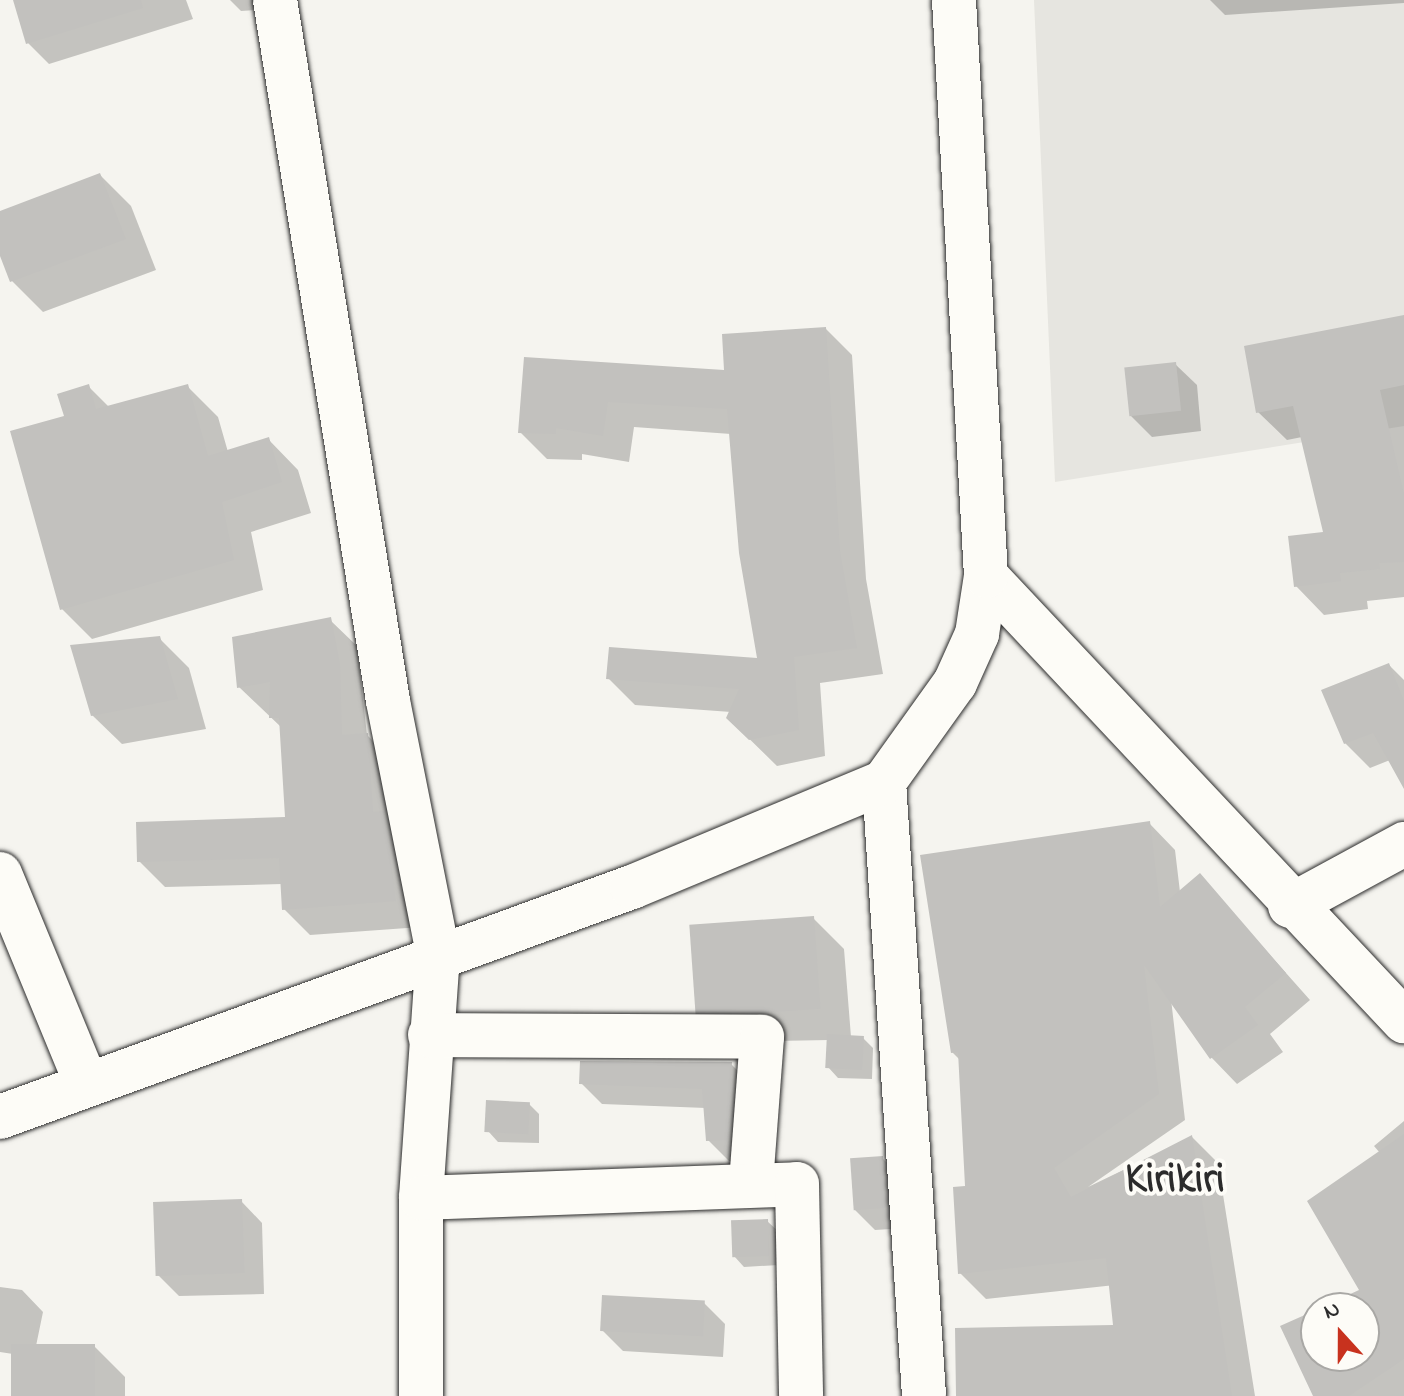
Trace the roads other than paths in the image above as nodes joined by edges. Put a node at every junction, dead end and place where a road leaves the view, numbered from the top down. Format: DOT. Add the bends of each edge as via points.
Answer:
graph roads {
  1 [pos="275,0"];
  2 [pos="954,0"];
  3 [pos="986,576"];
  4 [pos="884,782"];
  5 [pos="1404,844"];
  6 [pos="0,874"];
  7 [pos="1290,906"];
  8 [pos="438,954"];
  9 [pos="1404,1021"];
  10 [pos="430,1035"];
  11 [pos="86,1083"];
  12 [pos="0,1117"];
  13 [pos="751,1185"];
  14 [pos="421,1198"];
  15 [pos="421,1396"];
  16 [pos="801,1396"];
  17 [pos="924,1396"];
  1 -- 8 [label="street" via="388,701"];
  2 -- 3 [label="street"];
  3 -- 4 [label="street" via="977,634 955,683"];
  3 -- 7 [label="street"];
  4 -- 8 [label="street" via="632,887"];
  4 -- 17 [label="street"];
  5 -- 7 [label="street"];
  6 -- 11 [label="street"];
  7 -- 9 [label="street"];
  8 -- 10 [label="street"];
  8 -- 11 [label="street"];
  10 -- 13 [label="street" via="762,1037"];
  10 -- 14 [label="street"];
  11 -- 12 [label="street"];
  13 -- 14 [label="street"];
  13 -- 16 [label="street" via="797,1184"];
  14 -- 15 [label="street"];
}
